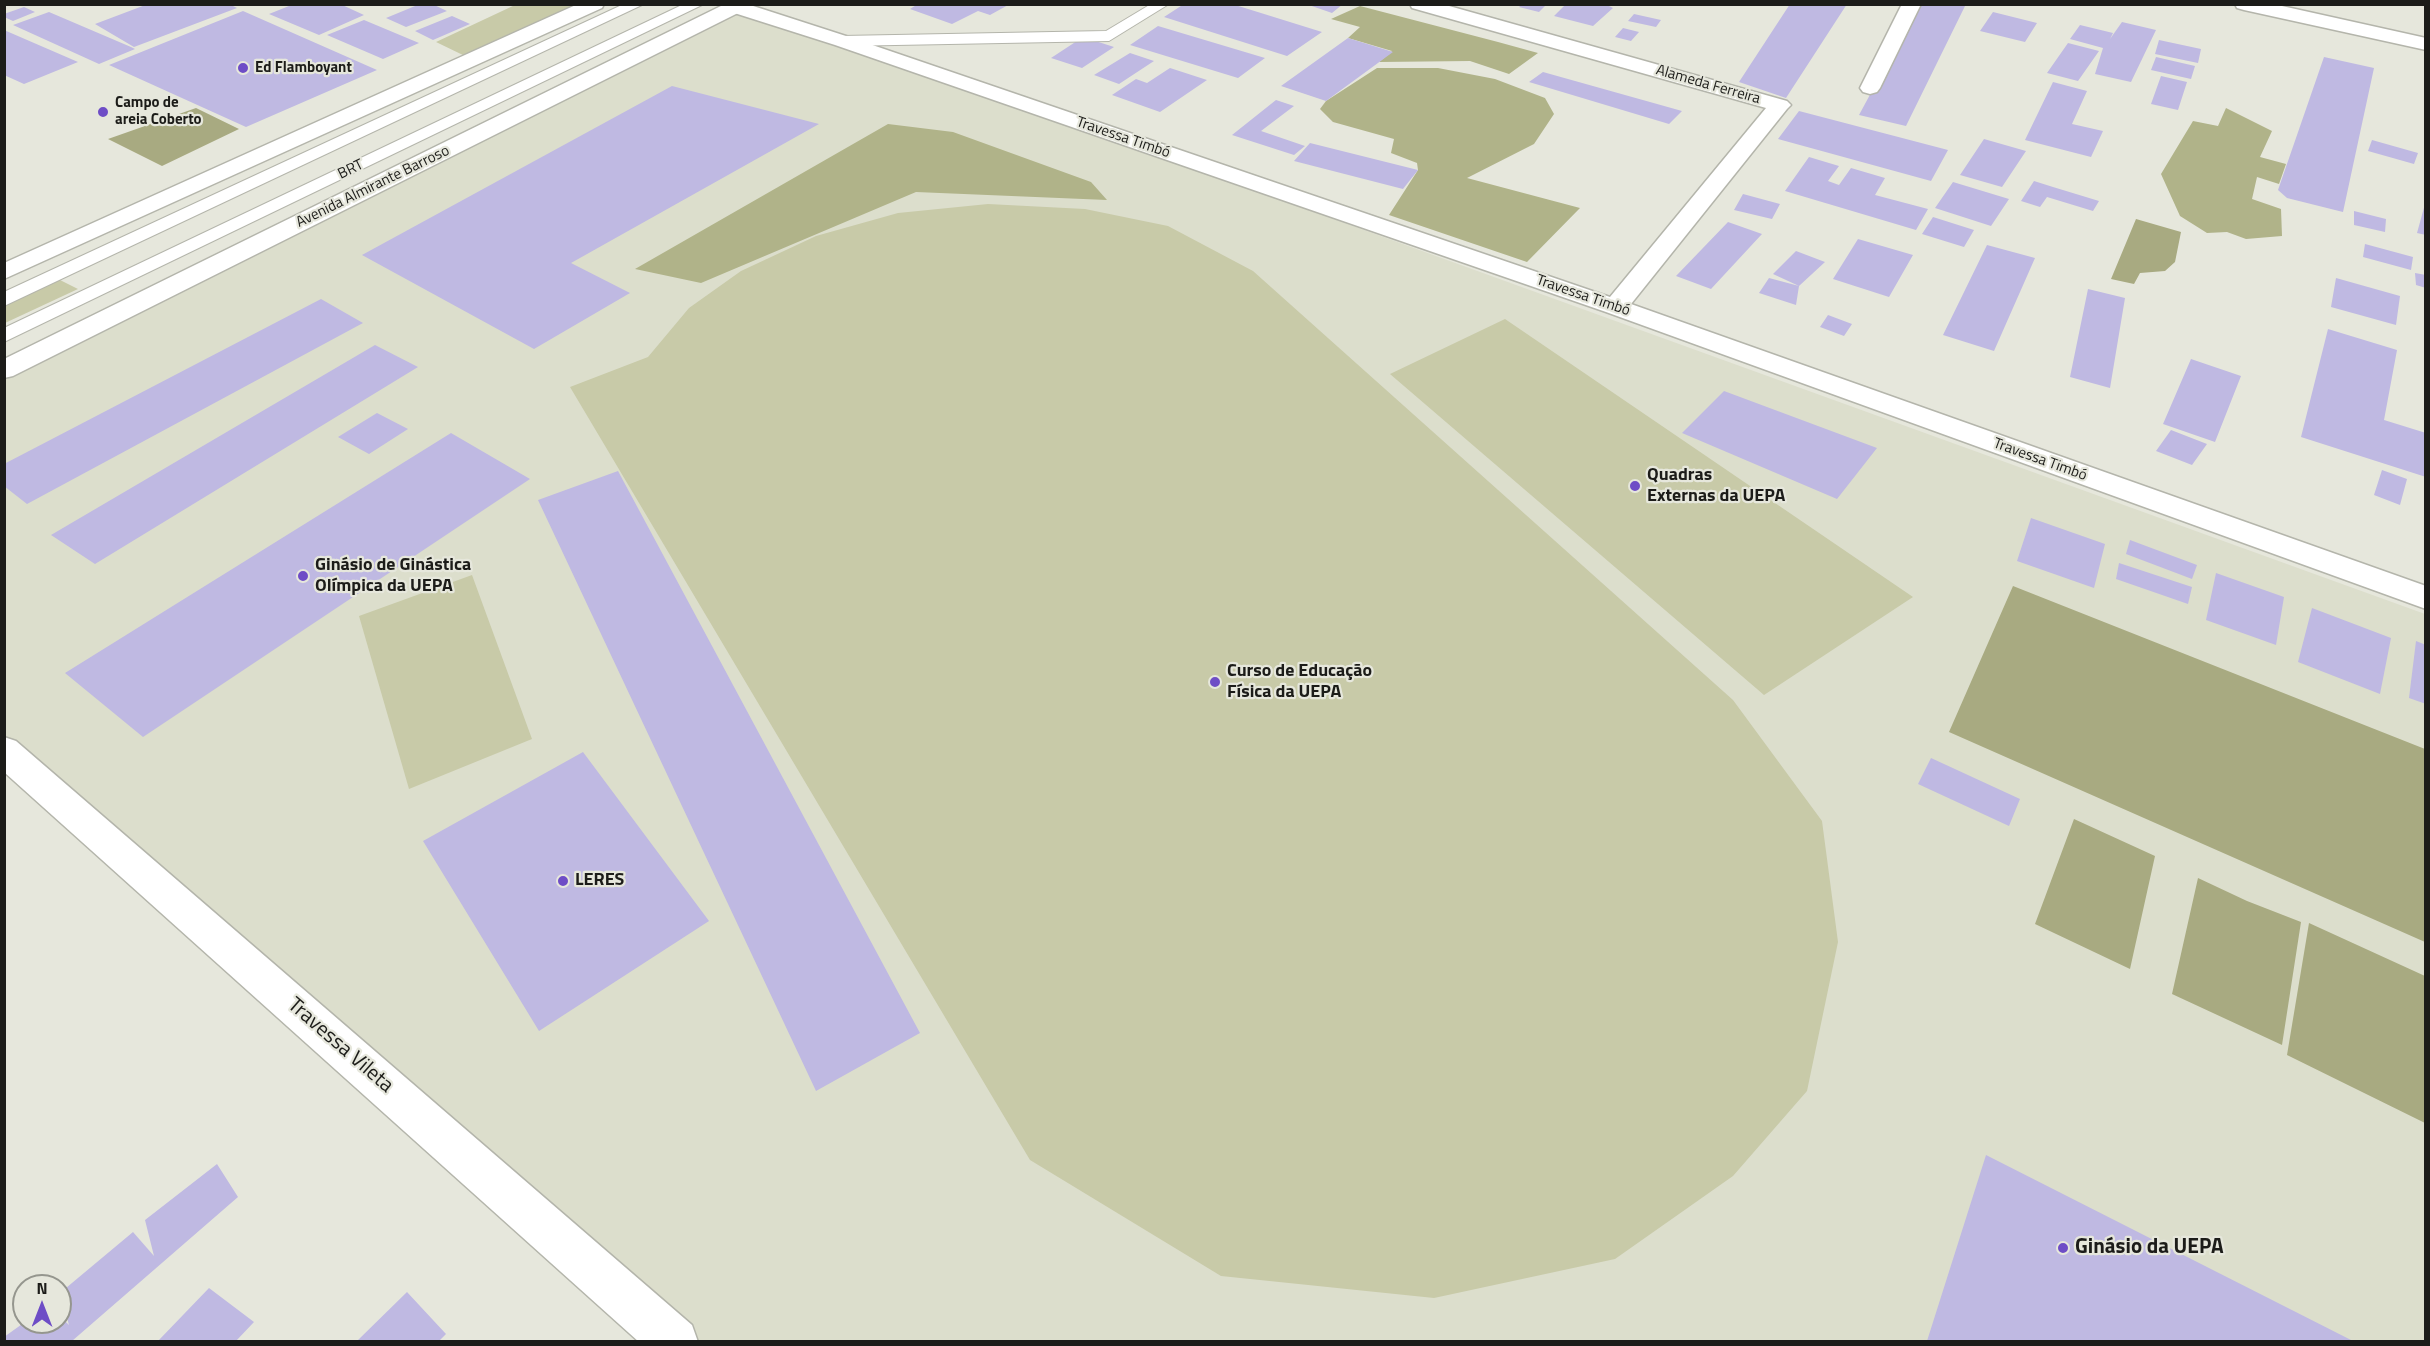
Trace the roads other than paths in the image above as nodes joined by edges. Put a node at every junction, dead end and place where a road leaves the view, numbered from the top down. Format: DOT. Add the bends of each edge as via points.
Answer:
graph roads {
  1 [pos="595,4"];
  2 [pos="637,4"];
  3 [pos="696,4"];
  4 [pos="1162,4"];
  5 [pos="1419,4"];
  6 [pos="1912,4"];
  7 [pos="2244,4"];
  8 [pos="738,6"];
  9 [pos="842,41"];
  10 [pos="2426,44"];
  11 [pos="1870,88"];
  12 [pos="4,272"];
  13 [pos="4,300"];
  14 [pos="1615,307"];
  15 [pos="4,336"];
  16 [pos="4,370"];
  17 [pos="2426,598"];
  18 [pos="4,751"];
  19 [pos="675,1341"];
  1 -- 12 [label="main road"];
  2 -- 13 [label="lane, BRT"];
  3 -- 15 [label="lane, BRT"];
  4 -- 9 [label="lane" via="1109,36"];
  5 -- 14 [label="main road, Alameda Ferreira" via="1780,105"];
  6 -- 11 [label="main road"];
  7 -- 10 [label="main road"];
  8 -- 9 [label="main road, Travessa Timbó"];
  8 -- 16 [label="main road, Avenida Almirante Barroso"];
  9 -- 14 [label="main road, Travessa Timbó"];
  14 -- 17 [label="main road, Travessa Timbó"];
  18 -- 19 [label="main road, Travessa Vileta"];
}
